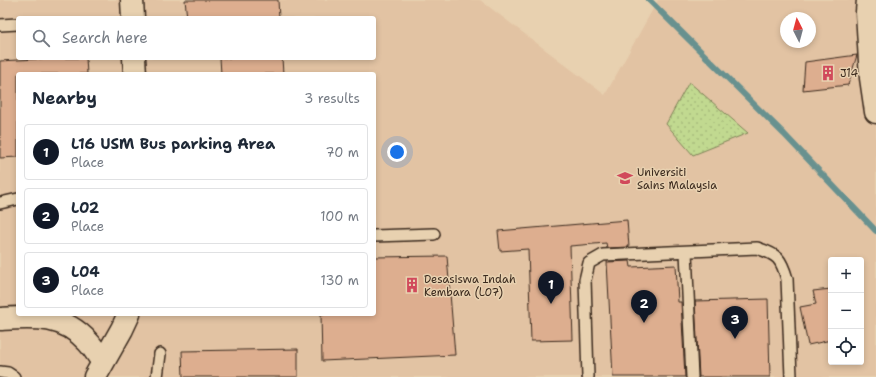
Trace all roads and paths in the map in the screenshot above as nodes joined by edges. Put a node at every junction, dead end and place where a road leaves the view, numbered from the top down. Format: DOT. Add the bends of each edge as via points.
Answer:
graph roads {
  1 [pos="132,0"];
  2 [pos="868,0"];
  3 [pos="133,16"];
  4 [pos="16,24"];
  5 [pos="0,25"];
  6 [pos="134,60"];
  7 [pos="134,72"];
  8 [pos="876,112"];
  9 [pos="16,199"];
  10 [pos="0,203"];
  11 [pos="434,234"];
  12 [pos="376,236"];
  13 [pos="686,252"];
  14 [pos="128,316"];
  15 [pos="0,319"];
  16 [pos="160,354"];
  17 [pos="99,370"];
  18 [pos="0,372"];
  19 [pos="14,377"];
  20 [pos="157,377"];
  21 [pos="588,377"];
  22 [pos="692,377"];
  23 [pos="791,377"];
  1 -- 3 [label="street"];
  2 -- 8 [label="street" via="871,78"];
  4 -- 5 [label="lane"];
  6 -- 7 [label="street"];
  9 -- 10 [label="lane"];
  11 -- 12 [label="lane"];
  13 -- 21 [label="lane" via="602,255 589,262 585,280"];
  13 -- 22 [label="lane"];
  13 -- 23 [label="lane" via="758,248 773,253 783,264 787,279"];
  14 -- 17 [label="street"];
  15 -- 17 [label="street" via="52,319 74,330 88,342"];
  16 -- 20 [label="lane"];
  18 -- 19 [label="lane"];
}
